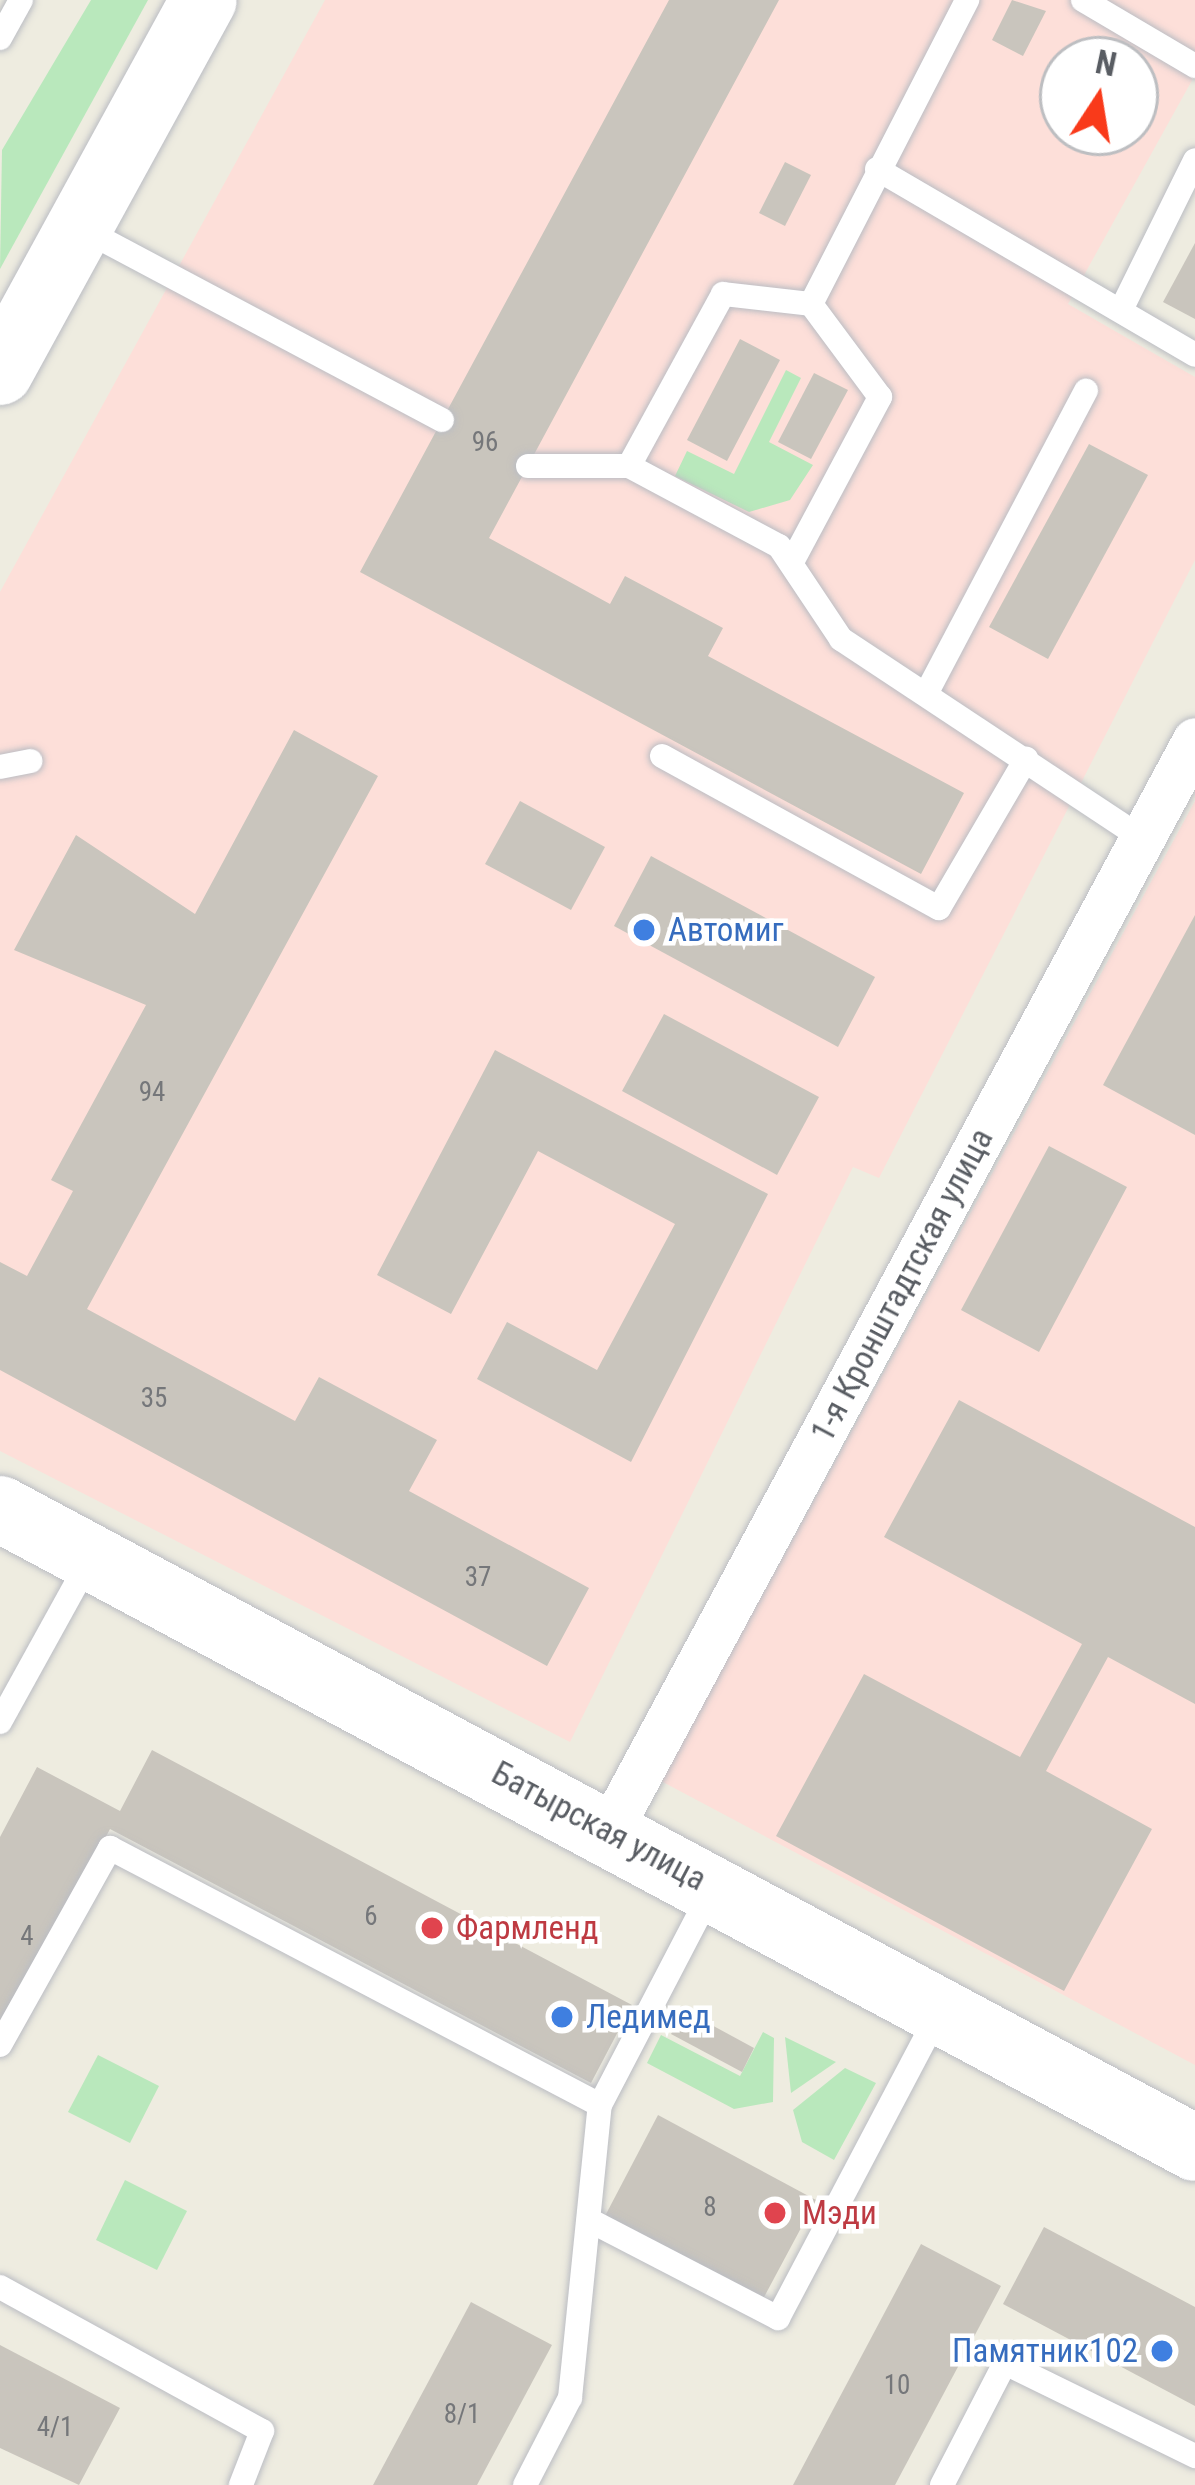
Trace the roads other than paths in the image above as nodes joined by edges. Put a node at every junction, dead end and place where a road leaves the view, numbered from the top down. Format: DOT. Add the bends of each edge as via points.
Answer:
graph roads {
  1 [pos="21,0"];
  2 [pos="203,0"];
  3 [pos="967,0"];
  4 [pos="1083,0"];
  5 [pos="0,38"];
  6 [pos="1195,66"];
  7 [pos="1195,160"];
  8 [pos="878,169"];
  9 [pos="78,227"];
  10 [pos="812,304"];
  11 [pos="1120,310"];
  12 [pos="1195,356"];
  13 [pos="0,372"];
  14 [pos="1086,391"];
  15 [pos="442,420"];
  16 [pos="528,466"];
  17 [pos="629,466"];
  18 [pos="793,560"];
  19 [pos="926,694"];
  20 [pos="1195,740"];
  21 [pos="662,756"];
  22 [pos="1026,759"];
  23 [pos="30,761"];
  24 [pos="0,767"];
  25 [pos="1142,838"];
  26 [pos="0,1509"];
  27 [pos="91,1557"];
  28 [pos="0,1722"];
  29 [pos="608,1831"];
  30 [pos="714,1886"];
  31 [pos="940,2011"];
  32 [pos="0,2045"];
  33 [pos="600,2105"];
  34 [pos="1195,2148"];
  35 [pos="589,2220"];
  36 [pos="0,2287"];
  37 [pos="1195,2456"];
  38 [pos="241,2485"];
  39 [pos="524,2485"];
  40 [pos="942,2485"];
  1 -- 5 [label="lane"];
  2 -- 9 [label="street"];
  3 -- 8 [label="lane"];
  4 -- 6 [label="lane"];
  7 -- 11 [label="lane"];
  8 -- 10 [label="lane"];
  8 -- 11 [label="lane"];
  9 -- 13 [label="street"];
  9 -- 15 [label="lane"];
  10 -- 17 [label="lane" via="723,294"];
  10 -- 18 [label="lane" via="880,397"];
  11 -- 12 [label="lane"];
  14 -- 19 [label="lane"];
  16 -- 17 [label="lane"];
  17 -- 18 [label="lane"];
  18 -- 19 [label="lane" via="841,639"];
  19 -- 22 [label="lane"];
  20 -- 25 [label="street, 1-я Кронштадтская улица"];
  21 -- 22 [label="lane" via="939,908"];
  22 -- 25 [label="lane"];
  23 -- 24 [label="lane"];
  25 -- 29 [label="street, 1-я Кронштадтская улица"];
  26 -- 27 [label="street, Батырская улица"];
  27 -- 28 [label="lane"];
  27 -- 29 [label="street, Батырская улица"];
  29 -- 30 [label="street, Батырская улица"];
  30 -- 31 [label="street, Батырская улица"];
  30 -- 33 [label="lane"];
  31 -- 34 [label="street, Батырская улица"];
  31 -- 35 [label="lane" via="778,2318"];
  32 -- 33 [label="lane" via="110,1848"];
  33 -- 35 [label="lane"];
  35 -- 39 [label="lane" via="570,2398"];
  36 -- 38 [label="lane" via="262,2431"];
  37 -- 40 [label="lane" via="1005,2363"];
}
